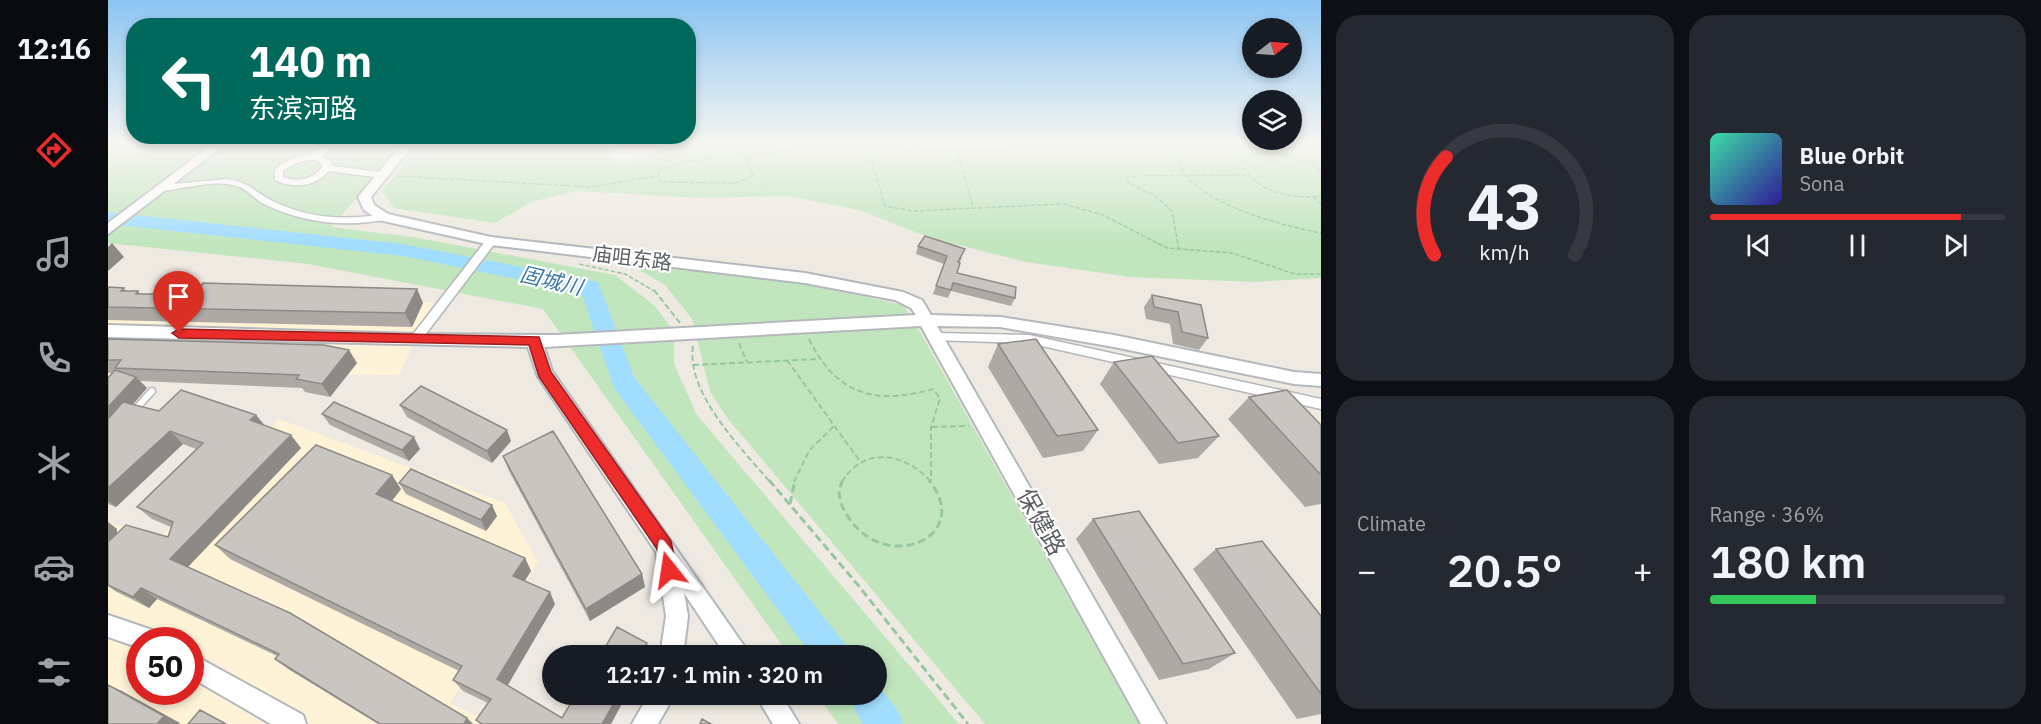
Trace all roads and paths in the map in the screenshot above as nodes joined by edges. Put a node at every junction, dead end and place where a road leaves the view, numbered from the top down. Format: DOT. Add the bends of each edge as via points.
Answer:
graph roads {
  1 [pos="658,176"];
  2 [pos="177,177"];
  3 [pos="278,177"];
  4 [pos="317,177"];
  5 [pos="380,177"];
  6 [pos="413,177"];
  7 [pos="653,177"];
  8 [pos="751,177"];
  9 [pos="876,177"];
  10 [pos="964,177"];
  11 [pos="1125,177"];
  12 [pos="1189,177"];
  13 [pos="1251,177"];
  14 [pos="163,188"];
  15 [pos="1321,196"];
  16 [pos="1313,197"];
  17 [pos="1321,204"];
  18 [pos="973,207"];
  19 [pos="384,217"];
  20 [pos="108,230"];
  21 [pos="1321,233"];
  22 [pos="488,246"];
  23 [pos="1179,250"];
  24 [pos="573,263"];
  25 [pos="1321,274"];
  26 [pos="805,328"];
  27 [pos="932,328"];
  28 [pos="108,331"];
  29 [pos="734,332"];
  30 [pos="684,335"];
  31 [pos="415,340"];
  32 [pos="534,340"];
  33 [pos="819,359"];
  34 [pos="787,360"];
  35 [pos="747,362"];
  36 [pos="692,365"];
  37 [pos="1321,380"];
  38 [pos="152,392"];
  39 [pos="1321,404"];
  40 [pos="126,420"];
  41 [pos="834,426"];
  42 [pos="987,426"];
  43 [pos="931,427"];
  44 [pos="860,461"];
  45 [pos="932,481"];
  46 [pos="790,505"];
  47 [pos="665,547"];
  48 [pos="108,626"];
  49 [pos="126,632"];
  50 [pos="672,645"];
  51 [pos="732,645"];
  52 [pos="204,672"];
  53 [pos="656,705"];
  54 [pos="774,705"];
  55 [pos="294,724"];
  56 [pos="644,724"];
  57 [pos="787,724"];
  58 [pos="968,724"];
  59 [pos="1154,724"];
  1 -- 8 [label="path" via="660,182 736,183"];
  2 -- 14 [label="main road"];
  3 -- 4 [label="street" via="289,183"];
  5 -- 19 [label="main road" via="364,196 369,207"];
  6 -- 7 [label="path" via="590,187"];
  9 -- 18 [label="path" via="885,206 912,210"];
  10 -- 18 [label="path"];
  11 -- 23 [label="path" via="1170,210"];
  12 -- 21 [label="path" via="1237,208 1281,225"];
  13 -- 16 [label="path" via="1278,192"];
  14 -- 19 [label="street" via="239,183 283,210 349,222"];
  14 -- 20 [label="main road"];
  15 -- 16 [label="path"];
  16 -- 17 [label="path"];
  18 -- 23 [label="path" via="1053,203 1075,206"];
  19 -- 22 [label="main road, 庙咀东路"];
  22 -- 27 [label="main road, 庙咀东路" via="805,278 898,296 917,304"];
  22 -- 31 [label="street"];
  23 -- 25 [label="path" via="1240,254 1295,274"];
  24 -- 30 [label="path" via="616,270 641,280 661,294"];
  26 -- 27 [label="main road"];
  26 -- 29 [label="main road"];
  26 -- 33 [label="path"];
  27 -- 37 [label="main road" via="1000,322"];
  27 -- 39 [label="street" via="1029,339"];
  27 -- 42 [label="main road, 保健路"];
  28 -- 31 [label="main road"];
  29 -- 30 [label="main road"];
  29 -- 35 [label="path"];
  30 -- 32 [label="main road"];
  30 -- 36 [label="path" via="693,345"];
  31 -- 32 [label="main road"];
  32 -- 47 [label="main road" via="544,373"];
  33 -- 34 [label="path"];
  33 -- 43 [label="path" via="861,391 886,398 933,389 940,398"];
  34 -- 35 [label="path"];
  34 -- 41 [label="path"];
  35 -- 36 [label="path"];
  36 -- 46 [label="path" via="717,417"];
  38 -- 40 [label="lane"];
  41 -- 44 [label="path"];
  41 -- 46 [label="path" via="801,460 793,478"];
  42 -- 43 [label="path"];
  42 -- 59 [label="main road, 保健路"];
  43 -- 45 [label="path"];
  44 -- 45 [label="path" via="882,457 905,461"];
  44 -- 45 [label="path" via="840,481 838,496 851,525 882,544 909,545 931,536 942,510"];
  46 -- 58 [label="path"];
  47 -- 50 [label="main road" via="677,616"];
  47 -- 51 [label="main road"];
  48 -- 49 [label="main road"];
  52 -- 55 [label="main road"];
  53 -- 56 [label="main road"];
  54 -- 57 [label="main road"];
}
